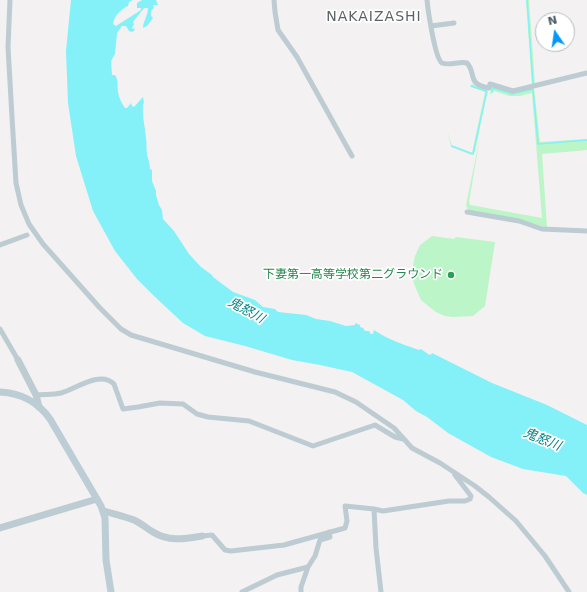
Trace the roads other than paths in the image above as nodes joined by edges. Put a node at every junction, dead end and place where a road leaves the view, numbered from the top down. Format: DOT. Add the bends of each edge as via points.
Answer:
graph roads {
  1 [pos="10,0"];
  2 [pos="274,0"];
  3 [pos="427,0"];
  4 [pos="454,23"];
  5 [pos="431,26"];
  6 [pos="587,74"];
  7 [pos="352,156"];
  8 [pos="467,212"];
  9 [pos="587,231"];
  10 [pos="28,235"];
  11 [pos="0,245"];
  12 [pos="0,329"];
  13 [pos="18,360"];
  14 [pos="0,392"];
  15 [pos="36,394"];
  16 [pos="39,407"];
  17 [pos="403,439"];
  18 [pos="450,470"];
  19 [pos="97,499"];
  20 [pos="374,510"];
  21 [pos="104,511"];
  22 [pos="0,528"];
  23 [pos="329,532"];
  24 [pos="202,536"];
  25 [pos="308,568"];
  26 [pos="111,592"];
  27 [pos="242,592"];
  28 [pos="301,592"];
  29 [pos="382,592"];
  30 [pos="569,592"];
  1 -- 17 [label="street" via="8,47 16,184 21,205 28,224 43,244 100,308 121,329 131,335 255,372 335,392 377,416 394,428"];
  2 -- 7 [label="street" via="278,30 297,56"];
  3 -- 5 [label="street"];
  4 -- 5 [label="street"];
  5 -- 6 [label="street" via="440,61 444,64 469,64 475,83 485,87 489,88 490,84 510,91 519,91"];
  8 -- 9 [label="street" via="542,228"];
  10 -- 11 [label="street"];
  12 -- 13 [label="street"];
  13 -- 15 [label="street"];
  14 -- 16 [label="main road" via="22,396"];
  15 -- 16 [label="street"];
  15 -- 17 [label="street" via="63,393 87,382 104,379 114,384 123,409 160,403 183,404 197,414 249,421 313,446 375,425"];
  16 -- 19 [label="main road" via="50,419"];
  17 -- 18 [label="street" via="412,448"];
  18 -- 20 [label="street" via="469,491 470,499"];
  18 -- 30 [label="street" via="475,486 516,521 545,556"];
  19 -- 21 [label="main road"];
  19 -- 22 [label="street"];
  20 -- 23 [label="street" via="345,506 345,528"];
  20 -- 29 [label="street"];
  21 -- 24 [label="street" via="133,520 169,539"];
  21 -- 26 [label="main road" via="106,560"];
  23 -- 24 [label="street" via="284,545 230,551 225,550 212,535"];
  23 -- 25 [label="street" via="330,537 320,540 316,556"];
  25 -- 27 [label="street" via="277,575"];
  25 -- 28 [label="street"];
}
